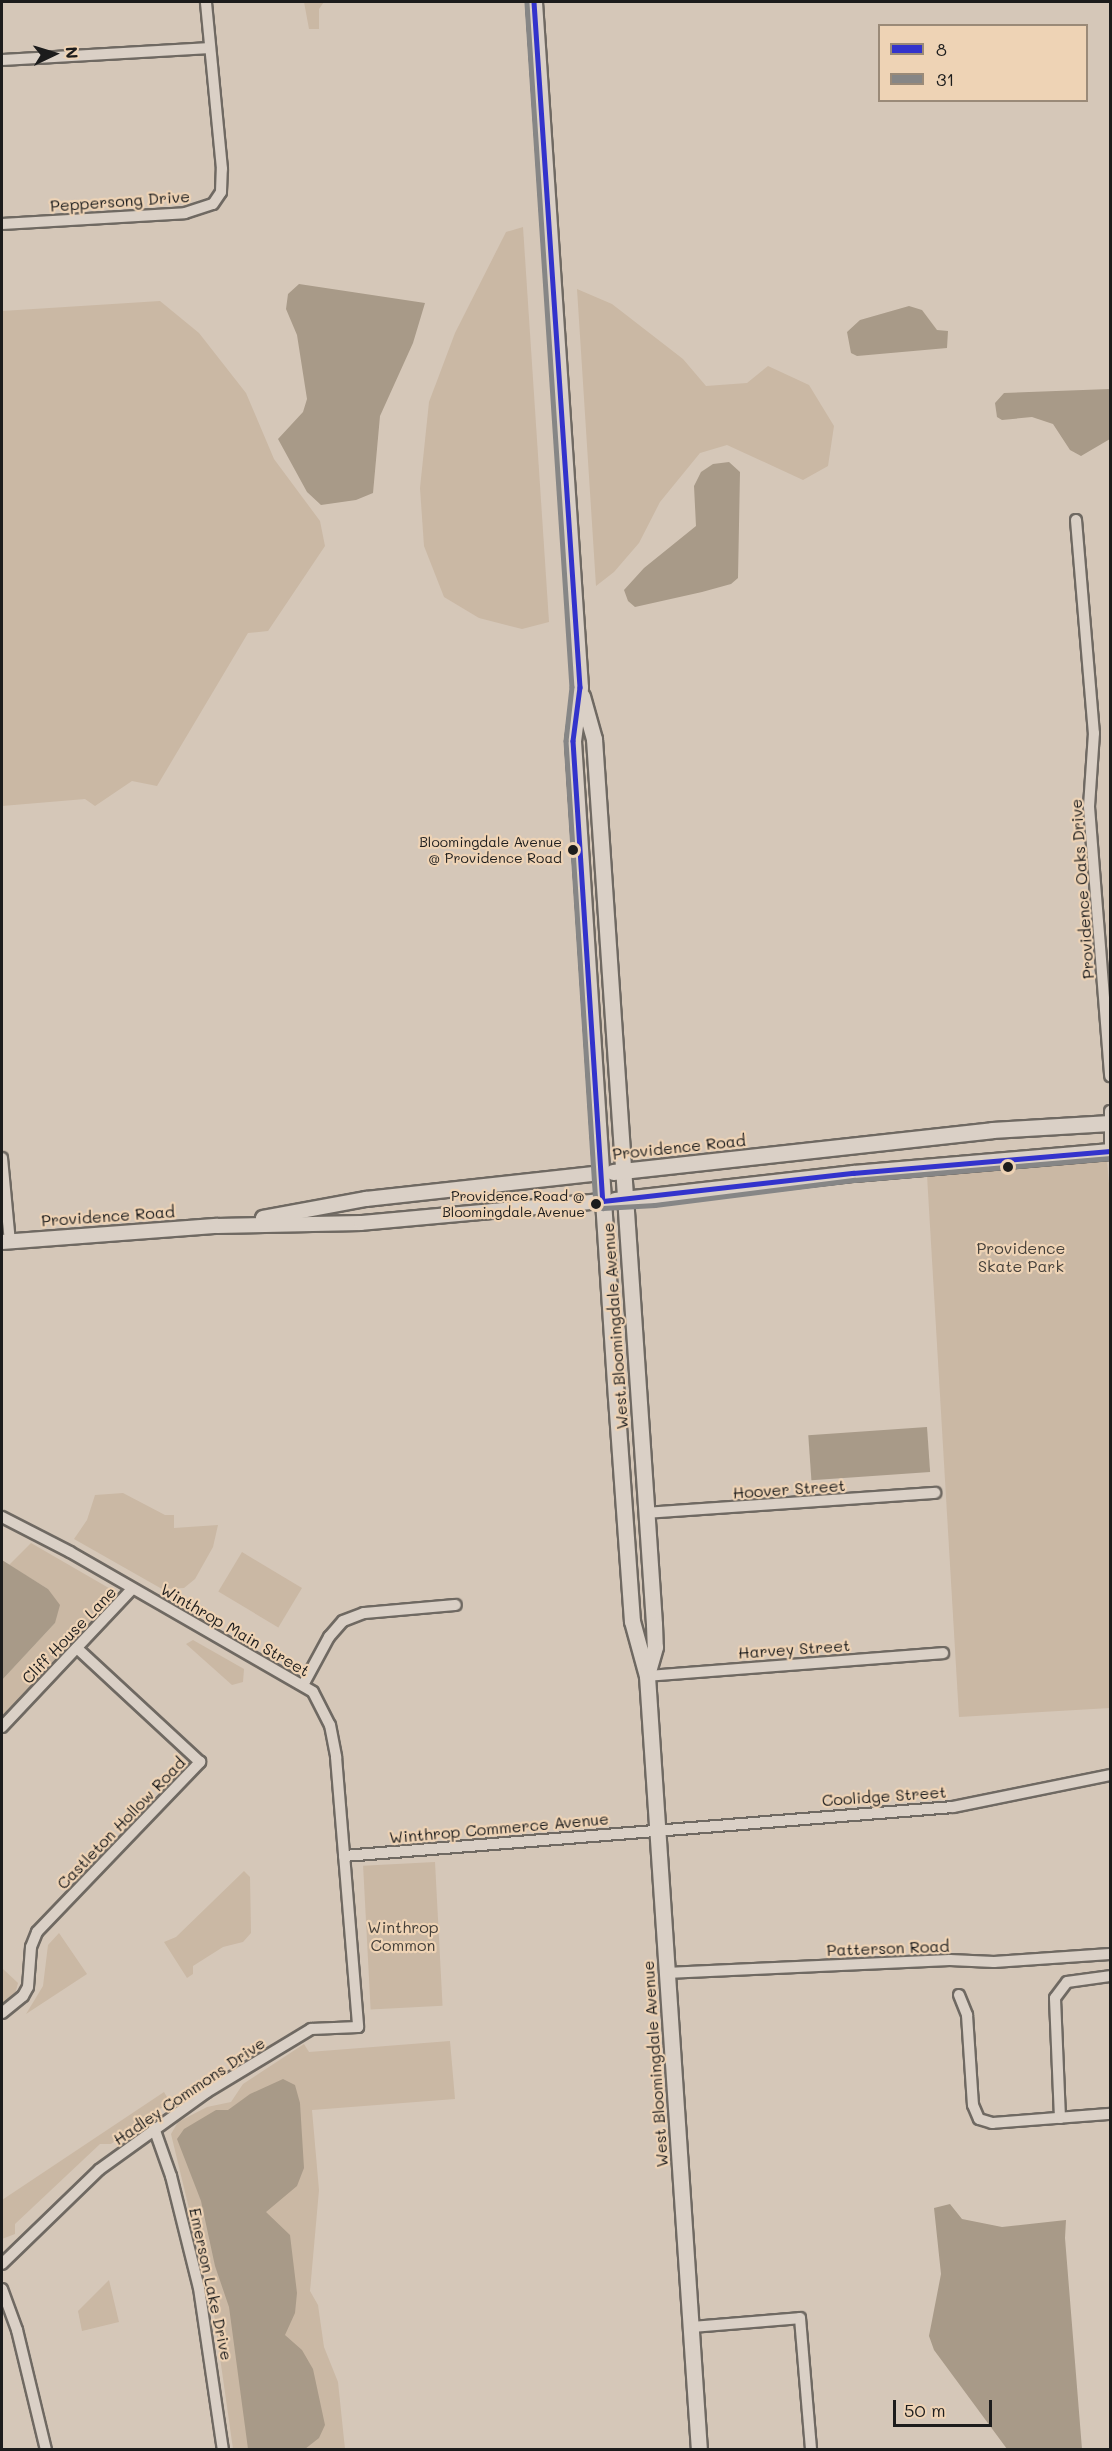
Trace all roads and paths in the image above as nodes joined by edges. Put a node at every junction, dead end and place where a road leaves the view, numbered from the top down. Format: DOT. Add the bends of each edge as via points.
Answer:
graph roads {
  1 [pos="206,2"];
  2 [pos="534,2"];
  3 [pos="210,48"];
  4 [pos="2,60"];
  5 [pos="2,224"];
  6 [pos="1076,520"];
  7 [pos="580,687"];
  8 [pos="1110,1076"];
  9 [pos="1110,1119"];
  10 [pos="1110,1151"];
  11 [pos="2,1158"];
  12 [pos="623,1170"];
  13 [pos="601,1173"];
  14 [pos="625,1200"];
  15 [pos="603,1201"];
  16 [pos="217,1226"];
  17 [pos="6,1242"];
  18 [pos="935,1493"];
  19 [pos="646,1513"];
  20 [pos="2,1517"];
  21 [pos="625,1525"];
  22 [pos="132,1589"];
  23 [pos="456,1605"];
  24 [pos="654,1624"];
  25 [pos="77,1648"];
  26 [pos="944,1653"];
  27 [pos="647,1676"];
  28 [pos="303,1685"];
  29 [pos="2,1727"];
  30 [pos="1110,1775"];
  31 [pos="657,1829"];
  32 [pos="344,1856"];
  33 [pos="1110,1954"];
  34 [pos="666,1973"];
  35 [pos="1110,1976"];
  36 [pos="959,1995"];
  37 [pos="2,2013"];
  38 [pos="358,2027"];
  39 [pos="1110,2114"];
  40 [pos="1060,2118"];
  41 [pos="154,2128"];
  42 [pos="2,2264"];
  43 [pos="2,2289"];
  44 [pos="691,2326"];
  45 [pos="46,2450"];
  46 [pos="223,2450"];
  47 [pos="699,2450"];
  48 [pos="811,2450"];
  1 -- 3 [label="street, Peppersong Drive"];
  2 -- 7 [label="main road, West Bloomingdale Avenue"];
  3 -- 4 [label="street"];
  3 -- 5 [label="street, Peppersong Drive" via="222,183 213,204 185,213"];
  6 -- 8 [label="street, Providence Oaks Drive" via="1094,733 1089,807"];
  7 -- 12 [label="main road, West Bloomingdale Avenue" via="594,739"];
  7 -- 13 [label="main road, West Bloomingdale Avenue" via="573,741"];
  9 -- 10 [label="street"];
  9 -- 12 [label="main road, Providence Road"];
  10 -- 14 [label="main road, Providence Road" via="853,1173"];
  11 -- 17 [label="street"];
  12 -- 13 [label="main road, Providence Road"];
  12 -- 14 [label="main road, West Bloomingdale Avenue"];
  13 -- 15 [label="main road, West Bloomingdale Avenue"];
  13 -- 16 [label="street, Providence Road" via="366,1199"];
  14 -- 15 [label="main road, Providence Road"];
  14 -- 19 [label="main road, West Bloomingdale Avenue"];
  15 -- 16 [label="street, Providence Road" via="361,1222"];
  15 -- 21 [label="main road, West Bloomingdale Avenue"];
  16 -- 17 [label="street, Providence Road"];
  18 -- 19 [label="street, Hoover Street"];
  19 -- 24 [label="main road, West Bloomingdale Avenue"];
  20 -- 22 [label="street, Winthrop Main Street"];
  21 -- 24 [label="main road" via="637,1536 643,1606"];
  21 -- 27 [label="main road, West Bloomingdale Avenue" via="632,1621"];
  22 -- 25 [label="street, Cliff House Lane"];
  22 -- 28 [label="street, Winthrop Main Street"];
  23 -- 28 [label="street" via="364,1613 343,1621 329,1637"];
  24 -- 27 [label="main road, West Bloomingdale Avenue" via="655,1647"];
  25 -- 29 [label="street, Cliff House Lane"];
  25 -- 37 [label="street, Castleton Hollow Road" via="200,1762 37,1932 31,1947 27,1987 23,1996"];
  26 -- 27 [label="street, Harvey Street"];
  27 -- 31 [label="main road, West Bloomingdale Avenue"];
  28 -- 32 [label="street, Winthrop Main Street" via="313,1692 330,1725"];
  30 -- 31 [label="street, Coolidge Street" via="953,1807"];
  31 -- 32 [label="street, Winthrop Commerce Avenue"];
  31 -- 34 [label="main road, West Bloomingdale Avenue"];
  32 -- 38 [label="street, Winthrop Main Street"];
  33 -- 34 [label="street, Patterson Road" via="994,1962 939,1960"];
  34 -- 44 [label="main road, West Bloomingdale Avenue"];
  35 -- 40 [label="street" via="1067,1982 1055,1998"];
  36 -- 40 [label="street" via="967,2015 973,2105 979,2119 992,2123"];
  38 -- 41 [label="street, Hadley Commons Drive" via="311,2029"];
  39 -- 40 [label="street"];
  41 -- 42 [label="street, Hadley Commons Drive" via="99,2170"];
  41 -- 46 [label="street, Emerson Lake Drive" via="171,2176 199,2288"];
  43 -- 45 [label="street" via="17,2330"];
  44 -- 47 [label="main road, West Bloomingdale Avenue"];
  44 -- 48 [label="street" via="800,2318"];
}
